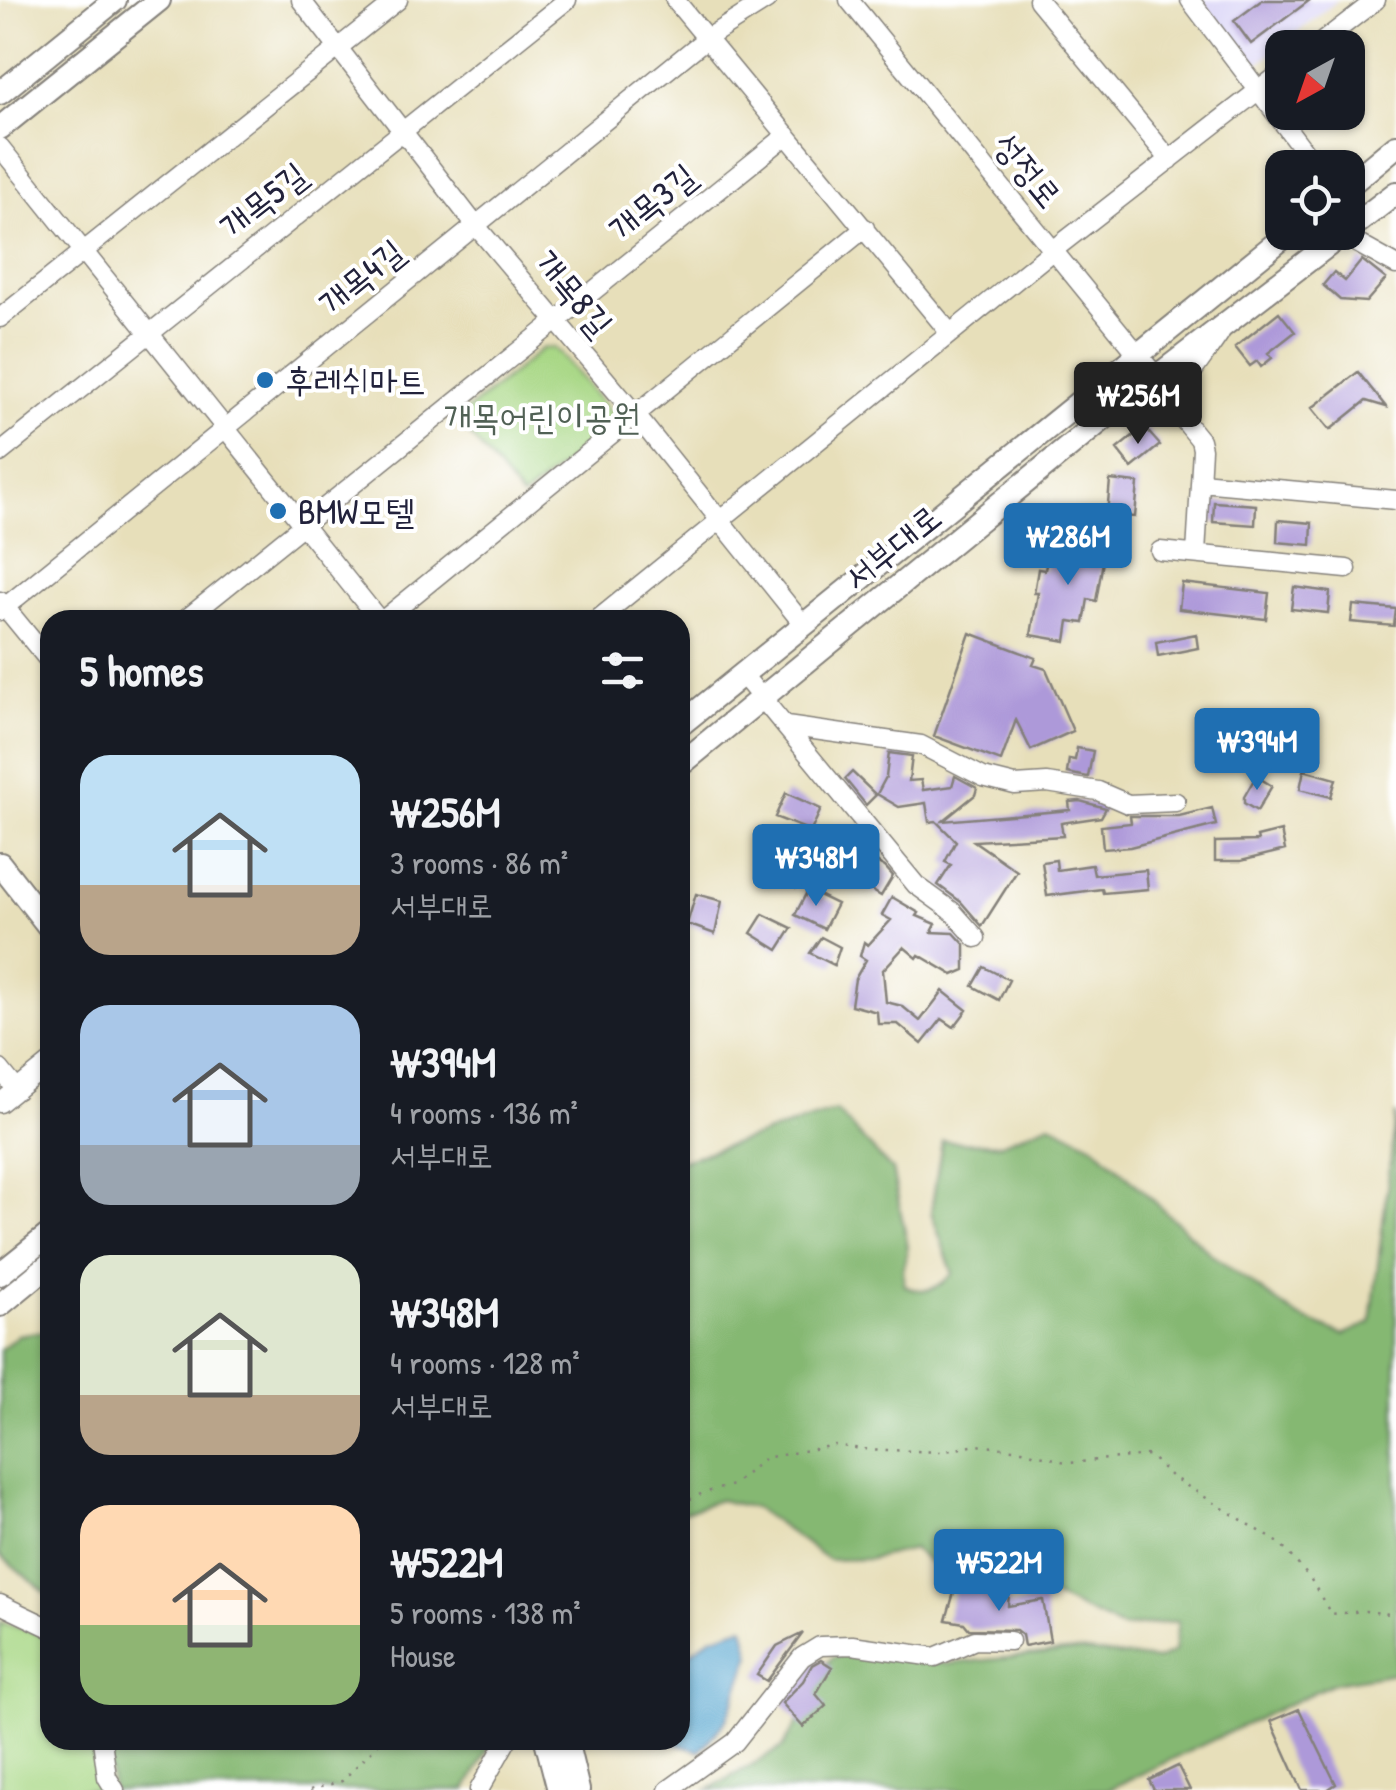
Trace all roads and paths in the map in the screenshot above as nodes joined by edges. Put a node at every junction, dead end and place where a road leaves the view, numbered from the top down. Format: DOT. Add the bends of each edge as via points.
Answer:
graph roads {
  1 [pos="115,0"];
  2 [pos="159,0"];
  3 [pos="300,0"];
  4 [pos="398,0"];
  5 [pos="567,0"];
  6 [pos="675,0"];
  7 [pos="767,0"];
  8 [pos="848,0"];
  9 [pos="1038,0"];
  10 [pos="1190,0"];
  11 [pos="1376,0"];
  12 [pos="1337,30"];
  13 [pos="707,38"];
  14 [pos="338,48"];
  15 [pos="1265,85"];
  16 [pos="1258,91"];
  17 [pos="0,93"];
  18 [pos="0,128"];
  19 [pos="400,132"];
  20 [pos="787,135"];
  21 [pos="1396,146"];
  22 [pos="0,147"];
  23 [pos="1302,150"];
  24 [pos="1170,160"];
  25 [pos="1365,172"];
  26 [pos="1396,193"];
  27 [pos="1365,218"];
  28 [pos="476,226"];
  29 [pos="864,228"];
  30 [pos="1365,249"];
  31 [pos="85,250"];
  32 [pos="1268,250"];
  33 [pos="1325,250"];
  34 [pos="1052,251"];
  35 [pos="1396,266"];
  36 [pos="0,318"];
  37 [pos="556,322"];
  38 [pos="1222,329"];
  39 [pos="149,332"];
  40 [pos="950,334"];
  41 [pos="1139,356"];
  42 [pos="1158,379"];
  43 [pos="1174,408"];
  44 [pos="1114,410"];
  45 [pos="635,414"];
  46 [pos="225,428"];
  47 [pos="0,453"];
  48 [pos="1202,482"];
  49 [pos="1396,500"];
  50 [pos="721,520"];
  51 [pos="302,524"];
  52 [pos="1160,550"];
  53 [pos="1196,554"];
  54 [pos="1348,569"];
  55 [pos="2,606"];
  56 [pos="197,610"];
  57 [pos="373,610"];
  58 [pos="393,610"];
  59 [pos="609,610"];
  60 [pos="803,624"];
  61 [pos="40,650"];
  62 [pos="742,674"];
  63 [pos="764,698"];
  64 [pos="690,717"];
  65 [pos="786,726"];
  66 [pos="690,758"];
  67 [pos="1176,802"];
  68 [pos="0,864"];
  69 [pos="40,915"];
  70 [pos="976,938"];
  71 [pos="0,1069"];
  72 [pos="40,1071"];
  73 [pos="17,1090"];
  74 [pos="0,1103"];
  75 [pos="40,1242"];
  76 [pos="40,1272"];
  77 [pos="0,1274"];
  78 [pos="0,1305"];
  79 [pos="690,1499"];
  80 [pos="0,1604"];
  81 [pos="1396,1611"];
  82 [pos="40,1623"];
  83 [pos="1010,1641"];
  84 [pos="103,1750"];
  85 [pos="372,1750"];
  86 [pos="501,1750"];
  87 [pos="549,1750"];
  88 [pos="568,1750"];
  89 [pos="115,1790"];
  90 [pos="310,1790"];
  91 [pos="479,1790"];
  92 [pos="559,1790"];
  93 [pos="578,1790"];
  94 [pos="668,1790"];
  1 -- 17 [label="main road"];
  2 -- 18 [label="main road"];
  3 -- 14 [label="street, 개목8길"];
  4 -- 14 [label="street"];
  5 -- 19 [label="street, 개목5길"];
  6 -- 13 [label="street"];
  7 -- 13 [label="street, 개목4길"];
  8 -- 34 [label="street, 성정로"];
  9 -- 24 [label="street"];
  10 -- 16 [label="street"];
  11 -- 12 [label="street"];
  13 -- 20 [label="street"];
  13 -- 28 [label="street, 개목4길"];
  14 -- 19 [label="street, 개목8길"];
  14 -- 31 [label="street"];
  15 -- 16 [label="street"];
  16 -- 23 [label="street"];
  16 -- 24 [label="street"];
  19 -- 28 [label="street, 개목8길"];
  19 -- 39 [label="street, 개목5길"];
  20 -- 29 [label="street"];
  20 -- 37 [label="street, 개목3길"];
  21 -- 25 [label="main road"];
  22 -- 31 [label="street"];
  24 -- 34 [label="street"];
  26 -- 27 [label="main road, 서부대로"];
  28 -- 37 [label="street, 개목8길"];
  28 -- 46 [label="street, 개목4길"];
  29 -- 40 [label="street"];
  29 -- 45 [label="street"];
  30 -- 35 [label="street"];
  31 -- 36 [label="street"];
  31 -- 39 [label="street"];
  32 -- 41 [label="main road, 서부대로"];
  33 -- 38 [label="main road, 서부대로"];
  34 -- 40 [label="street"];
  34 -- 41 [label="street, 성정로"];
  37 -- 45 [label="street, 개목8길"];
  37 -- 51 [label="street, 개목3길"];
  38 -- 42 [label="main road, 서부대로"];
  38 -- 43 [label="street"];
  39 -- 46 [label="street"];
  39 -- 47 [label="street, 개목5길"];
  40 -- 50 [label="street"];
  41 -- 42 [label="street, 성정로"];
  41 -- 60 [label="main road, 서부대로"];
  42 -- 44 [label="main road, 서부대로"];
  43 -- 44 [label="street"];
  43 -- 48 [label="street" via="1200,440"];
  44 -- 63 [label="main road, 서부대로"];
  45 -- 50 [label="street, 개목8길"];
  45 -- 58 [label="street"];
  46 -- 51 [label="street"];
  46 -- 55 [label="street, 개목4길"];
  48 -- 49 [label="street"];
  48 -- 53 [label="street"];
  50 -- 59 [label="street"];
  50 -- 60 [label="street, 개목8길"];
  51 -- 56 [label="street, 개목3길"];
  51 -- 57 [label="street"];
  52 -- 53 [label="street"];
  53 -- 54 [label="street"];
  55 -- 61 [label="street"];
  60 -- 62 [label="main road, 서부대로"];
  62 -- 63 [label="street"];
  62 -- 64 [label="main road, 서부대로"];
  63 -- 65 [label="street"];
  63 -- 66 [label="main road, 서부대로"];
  65 -- 67 [label="street" via="920,745 983,777 1015,784 1098,792 1128,804"];
  65 -- 70 [label="street" via="916,885"];
  68 -- 69 [label="main road"];
  71 -- 73 [label="street"];
  72 -- 73 [label="street"];
  73 -- 74 [label="street"];
  75 -- 77 [label="main road"];
  76 -- 78 [label="main road"];
  79 -- 81 [label="path" via="734,1486 764,1458 836,1445 941,1452 976,1445 1069,1462 1148,1455 1279,1543 1331,1614"];
  80 -- 82 [label="street"];
  83 -- 94 [label="street" via="975,1640 935,1656 820,1646 802,1657 735,1742"];
  84 -- 89 [label="street"];
  85 -- 90 [label="path" via="342,1780"];
  86 -- 91 [label="street"];
  87 -- 92 [label="main road"];
  88 -- 93 [label="main road"];
}
